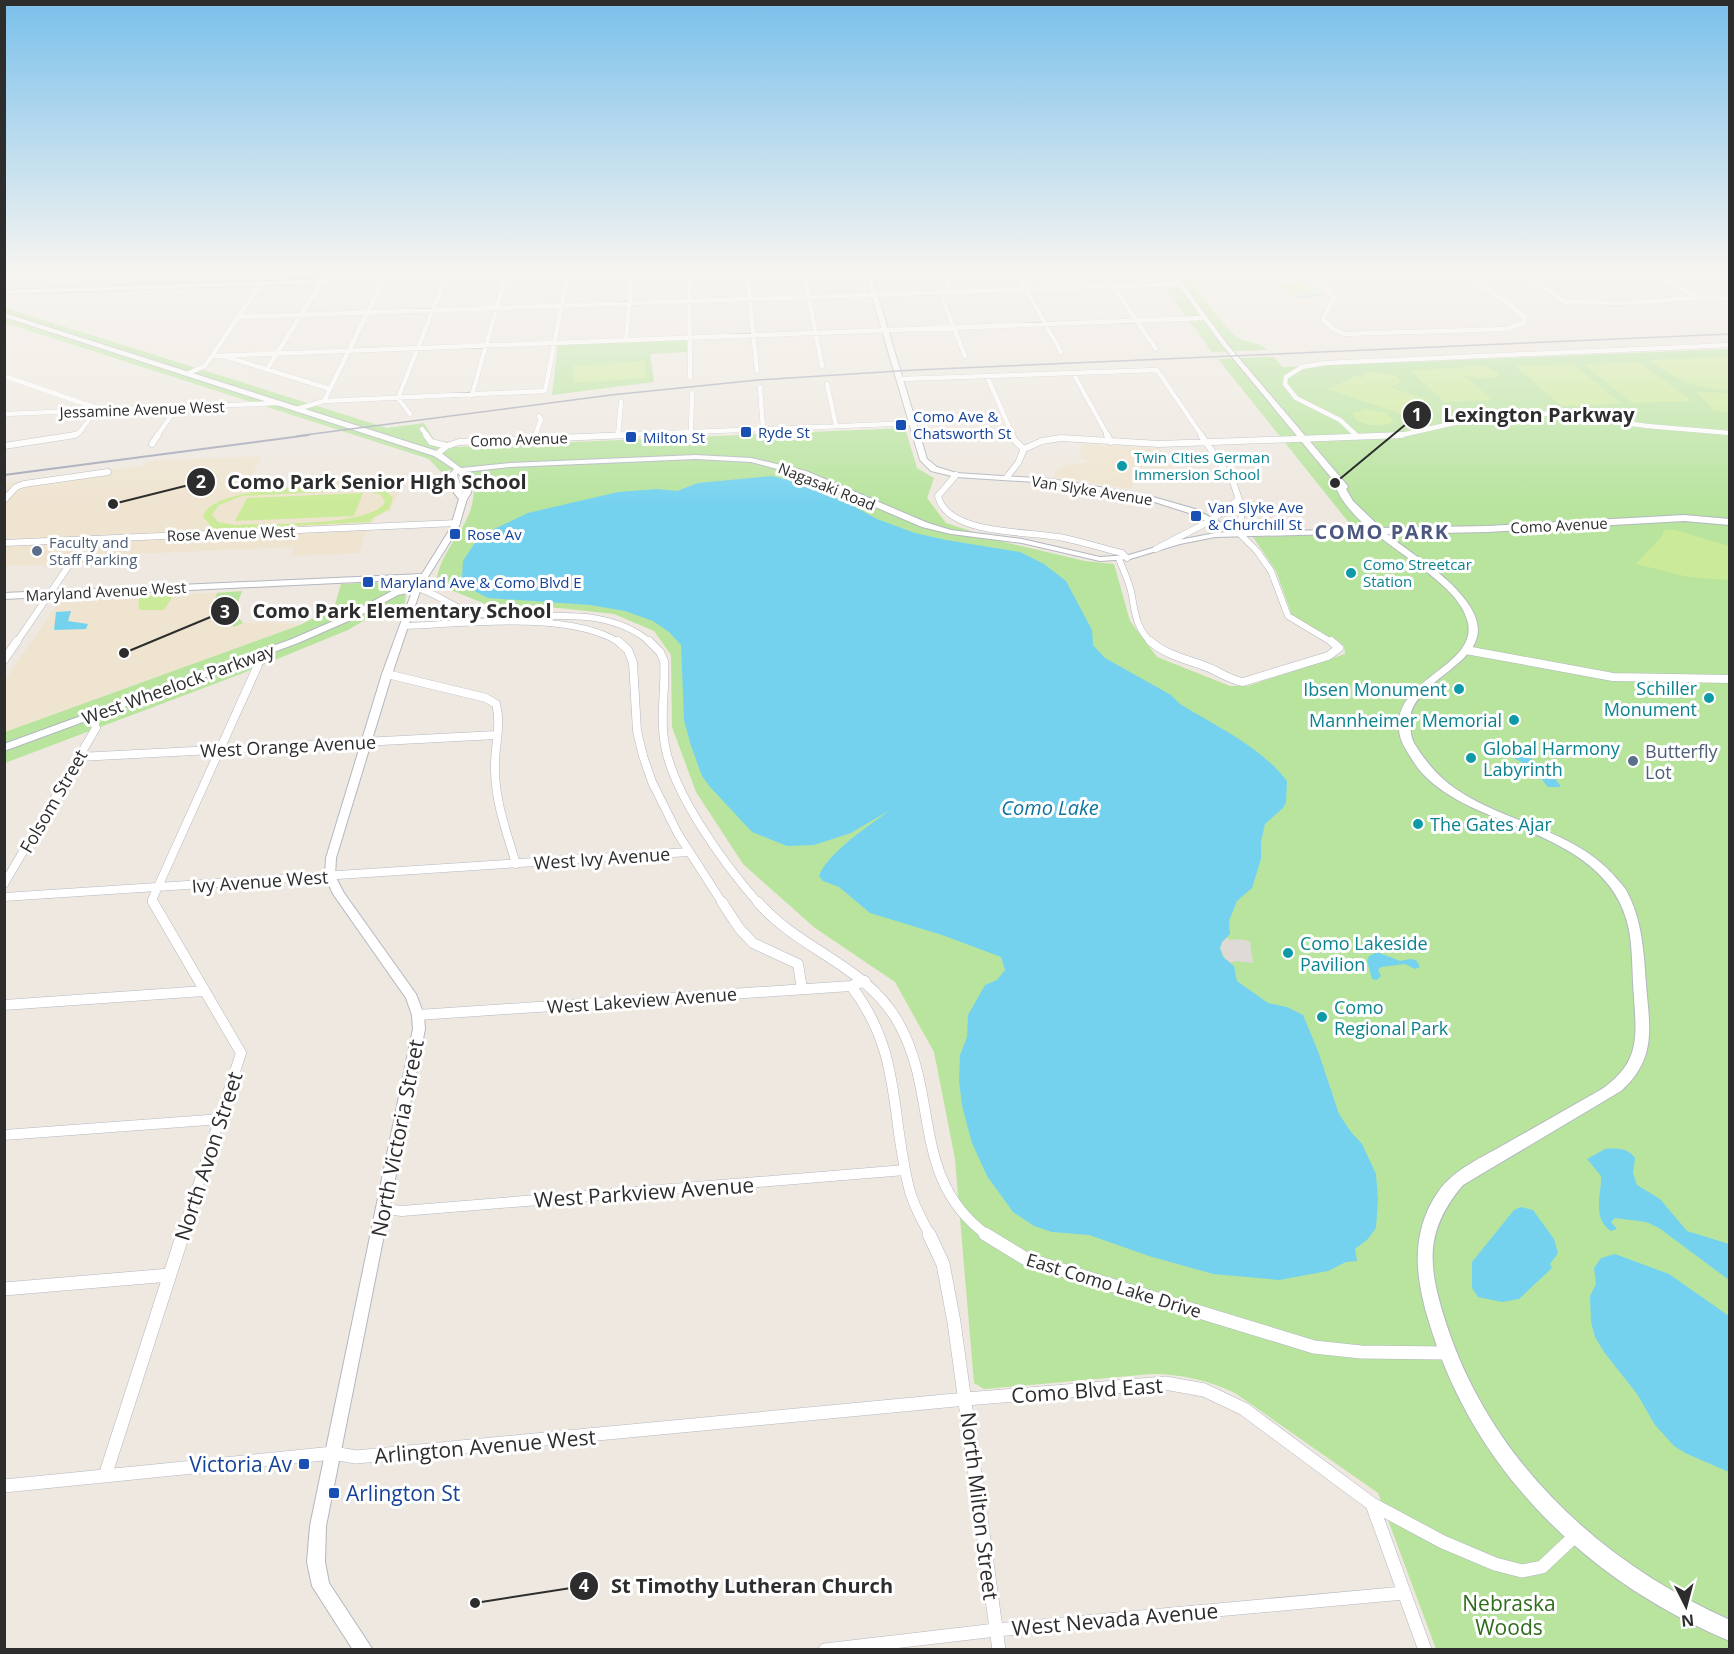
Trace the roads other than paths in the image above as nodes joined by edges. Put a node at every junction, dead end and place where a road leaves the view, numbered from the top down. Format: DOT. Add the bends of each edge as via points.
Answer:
graph roads {
  1 [pos="116,350"];
  2 [pos="216,350"];
  3 [pos="281,350"];
  4 [pos="345,350"];
  5 [pos="349,350"];
  6 [pos="418,350"];
  7 [pos="485,350"];
  8 [pos="553,350"];
  9 [pos="690,350"];
  10 [pos="755,350"];
  11 [pos="819,350"];
  12 [pos="891,350"];
  13 [pos="963,350"];
  14 [pos="1232,350"];
  15 [pos="1614,350"];
  16 [pos="279,353"];
  17 [pos="220,355"];
  18 [pos="212,356"];
  19 [pos="965,356"];
  20 [pos="822,366"];
  21 [pos="267,369"];
  22 [pos="757,371"];
  23 [pos="189,373"];
  24 [pos="1073,373"];
  25 [pos="4,376"];
  26 [pos="987,376"];
  27 [pos="690,377"];
  28 [pos="901,380"];
  29 [pos="827,384"];
  30 [pos="760,387"];
  31 [pos="330,389"];
  32 [pos="692,393"];
  33 [pos="472,395"];
  34 [pos="398,398"];
  35 [pos="324,401"];
  36 [pos="621,402"];
  37 [pos="279,403"];
  38 [pos="177,407"];
  39 [pos="297,409"];
  40 [pos="96,410"];
  41 [pos="4,414"];
  42 [pos="410,414"];
  43 [pos="538,416"];
  44 [pos="914,423"];
  45 [pos="836,426"];
  46 [pos="422,429"];
  47 [pos="764,429"];
  48 [pos="691,432"];
  49 [pos="1730,433"];
  50 [pos="618,435"];
  51 [pos="1357,436"];
  52 [pos="1307,438"];
  53 [pos="534,439"];
  54 [pos="1111,442"];
  55 [pos="1207,443"];
  56 [pos="152,444"];
  57 [pos="4,446"];
  58 [pos="447,446"];
  59 [pos="1024,449"];
  60 [pos="437,454"];
  61 [pos="530,464"];
  62 [pos="492,469"];
  63 [pos="108,472"];
  64 [pos="458,473"];
  65 [pos="956,475"];
  66 [pos="1007,477"];
  67 [pos="466,483"];
  68 [pos="463,499"];
  69 [pos="4,500"];
  70 [pos="1238,500"];
  71 [pos="1210,519"];
  72 [pos="1730,522"];
  73 [pos="457,523"];
  74 [pos="1382,531"];
  75 [pos="1240,534"];
  76 [pos="87,539"];
  77 [pos="4,543"];
  78 [pos="1156,549"];
  79 [pos="1123,558"];
  80 [pos="423,576"];
  81 [pos="373,578"];
  82 [pos="417,588"];
  83 [pos="397,592"];
  84 [pos="49,593"];
  85 [pos="4,596"];
  86 [pos="404,626"];
  87 [pos="1466,650"];
  88 [pos="254,656"];
  89 [pos="4,660"];
  90 [pos="387,674"];
  91 [pos="1730,679"];
  92 [pos="91,716"];
  93 [pos="496,735"];
  94 [pos="367,742"];
  95 [pos="4,748"];
  96 [pos="221,749"];
  97 [pos="79,757"];
  98 [pos="688,852"];
  99 [pos="516,864"];
  100 [pos="330,876"];
  101 [pos="4,884"];
  102 [pos="157,887"];
  103 [pos="4,897"];
  104 [pos="865,981"];
  105 [pos="851,986"];
  106 [pos="802,989"];
  107 [pos="204,991"];
  108 [pos="4,1005"];
  109 [pos="418,1015"];
  110 [pos="222,1119"];
  111 [pos="4,1135"];
  112 [pos="905,1170"];
  113 [pos="384,1209"];
  114 [pos="170,1275"];
  115 [pos="4,1289"];
  116 [pos="1446,1353"];
  117 [pos="966,1399"];
  118 [pos="333,1453"];
  119 [pos="105,1476"];
  120 [pos="4,1486"];
  121 [pos="1372,1504"];
  122 [pos="1577,1534"];
  123 [pos="1404,1593"];
  124 [pos="996,1630"];
  125 [pos="1730,1631"];
  126 [pos="364,1650"];
  127 [pos="825,1650"];
  128 [pos="999,1650"];
  129 [pos="1425,1650"];
  1 -- 23 [label="street"];
  2 -- 18 [label="street"];
  3 -- 16 [label="street"];
  4 -- 16 [label="street"];
  5 -- 31 [label="street"];
  6 -- 34 [label="street"];
  7 -- 33 [label="street"];
  8 -- 33 [label="street" via="544,391"];
  9 -- 27 [label="street"];
  10 -- 22 [label="street"];
  11 -- 20 [label="street"];
  12 -- 28 [label="street, Van Slyke Avenue"];
  13 -- 19 [label="street"];
  14 -- 52 [label="main road"];
  15 -- 51 [label="street" via="1326,363 1302,367 1286,376 1285,384 1291,394 1340,420"];
  16 -- 17 [label="street"];
  16 -- 21 [label="street"];
  17 -- 18 [label="street"];
  17 -- 21 [label="street"];
  18 -- 23 [label="street" via="205,366"];
  21 -- 31 [label="street"];
  23 -- 37 [label="street"];
  24 -- 26 [label="street"];
  24 -- 54 [label="street"];
  24 -- 55 [label="street" via="1157,370"];
  25 -- 40 [label="street"];
  26 -- 28 [label="street"];
  26 -- 59 [label="street" via="1015,441"];
  28 -- 44 [label="street, Van Slyke Avenue"];
  29 -- 45 [label="street"];
  30 -- 47 [label="street"];
  31 -- 35 [label="street"];
  32 -- 48 [label="street"];
  33 -- 34 [label="street"];
  34 -- 35 [label="street"];
  34 -- 42 [label="street"];
  35 -- 39 [label="street"];
  36 -- 50 [label="street"];
  37 -- 38 [label="street, Jessamine Avenue West"];
  37 -- 39 [label="street"];
  38 -- 40 [label="street, Jessamine Avenue West"];
  38 -- 56 [label="street"];
  39 -- 60 [label="street"];
  40 -- 41 [label="street, Jessamine Avenue West"];
  40 -- 57 [label="street" via="73,436"];
  43 -- 53 [label="street" via="541,419"];
  44 -- 45 [label="street, Como Avenue"];
  44 -- 65 [label="street, Van Slyke Avenue" via="924,460 934,469"];
  45 -- 47 [label="street, Como Avenue"];
  46 -- 58 [label="street" via="431,442"];
  47 -- 48 [label="street, Como Avenue"];
  48 -- 50 [label="street, Como Avenue"];
  49 -- 51 [label="street" via="1559,414 1515,413 1397,436"];
  50 -- 53 [label="street, Como Avenue"];
  51 -- 52 [label="street"];
  52 -- 55 [label="street"];
  52 -- 74 [label="main road" via="1342,492"];
  53 -- 58 [label="street, Como Avenue" via="459,442"];
  54 -- 55 [label="street"];
  54 -- 59 [label="street" via="1053,439"];
  55 -- 70 [label="street" via="1233,482"];
  58 -- 60 [label="street, Como Avenue"];
  59 -- 66 [label="street"];
  60 -- 64 [label="street"];
  61 -- 62 [label="street"];
  61 -- 64 [label="street"];
  61 -- 79 [label="street, Nagasaki Road" via="707,457 764,462 803,473 933,528 1022,541 1093,558"];
  62 -- 64 [label="street"];
  62 -- 67 [label="street" via="474,475"];
  63 -- 69 [label="street" via="24,484"];
  64 -- 67 [label="street"];
  64 -- 68 [label="street" via="458,493"];
  65 -- 66 [label="street, Van Slyke Avenue"];
  65 -- 79 [label="street" via="938,496 943,510 959,521 1067,539 1122,553"];
  66 -- 71 [label="street, Van Slyke Avenue" via="1127,493"];
  67 -- 68 [label="street"];
  68 -- 73 [label="street"];
  70 -- 71 [label="street" via="1222,515"];
  70 -- 75 [label="street" via="1242,508"];
  71 -- 75 [label="street, Van Slyke Avenue"];
  71 -- 78 [label="street"];
  72 -- 74 [label="main road, Como Avenue" via="1671,519"];
  73 -- 76 [label="street, Rose Avenue West"];
  73 -- 80 [label="street"];
  74 -- 75 [label="street"];
  74 -- 87 [label="main road" via="1444,583 1464,607 1474,626"];
  75 -- 78 [label="street" via="1193,538"];
  75 -- 79 [label="street" via="1269,567 1286,615 1339,648 1328,656 1243,682 1235,681 1159,649 1143,635"];
  76 -- 77 [label="street, Rose Avenue West"];
  76 -- 84 [label="street"];
  78 -- 79 [label="street"];
  80 -- 81 [label="street, Maryland Avenue West"];
  80 -- 82 [label="street"];
  81 -- 83 [label="street" via="392,583"];
  81 -- 84 [label="street, Maryland Avenue West"];
  82 -- 83 [label="street, West Wheelock Parkway"];
  82 -- 86 [label="street"];
  82 -- 104 [label="street, East Como Lake Drive" via="472,612 591,618 620,625 644,637 663,658 665,746 671,768 691,806 740,881 762,907"];
  83 -- 88 [label="street, West Wheelock Parkway" via="334,625"];
  84 -- 85 [label="street, Maryland Avenue West"];
  84 -- 89 [label="street"];
  86 -- 90 [label="street"];
  86 -- 98 [label="street" via="557,624 580,626 617,641 629,651 634,667 633,696 644,762 659,801"];
  87 -- 91 [label="street" via="1613,677"];
  87 -- 116 [label="main road" via="1410,702 1404,722 1407,742 1421,765 1444,786 1572,847 1601,869 1621,891 1635,929 1643,1043 1634,1069 1618,1086 1457,1180 1444,1193 1428,1224 1424,1261"];
  88 -- 92 [label="street, West Wheelock Parkway"];
  88 -- 96 [label="street" via="258,666"];
  90 -- 93 [label="street" via="492,700 498,709"];
  90 -- 94 [label="street"];
  92 -- 95 [label="street, West Wheelock Parkway"];
  92 -- 97 [label="street, Folsom Street" via="96,728"];
  93 -- 94 [label="street, West Orange Avenue"];
  93 -- 99 [label="street" via="495,792"];
  94 -- 96 [label="street, West Orange Avenue"];
  94 -- 100 [label="street" via="331,858"];
  96 -- 97 [label="street, West Orange Avenue"];
  96 -- 102 [label="street"];
  97 -- 101 [label="street, Folsom Street"];
  98 -- 99 [label="street, West Ivy Avenue"];
  98 -- 106 [label="street" via="752,942 798,964"];
  99 -- 100 [label="street, Ivy Avenue West"];
  100 -- 102 [label="street, Ivy Avenue West"];
  100 -- 109 [label="street, North Victoria Street" via="412,997"];
  102 -- 103 [label="street, Ivy Avenue West"];
  102 -- 107 [label="street, North Avon Street" via="152,900"];
  104 -- 105 [label="street, West Lakeview Avenue"];
  104 -- 116 [label="street, East Como Lake Drive" via="894,1014 912,1052 930,1143 944,1187 971,1224 990,1238 1026,1259 1314,1347"];
  105 -- 106 [label="street, West Lakeview Avenue"];
  105 -- 112 [label="street" via="872,1015 890,1064"];
  106 -- 109 [label="street, West Lakeview Avenue"];
  107 -- 108 [label="street"];
  107 -- 110 [label="street, North Avon Street" via="241,1053"];
  109 -- 113 [label="street, North Victoria Street" via="417,1043"];
  110 -- 111 [label="street"];
  110 -- 114 [label="street, North Avon Street"];
  112 -- 113 [label="street, West Parkview Avenue" via="402,1211"];
  112 -- 117 [label="street" via="909,1192 946,1273"];
  113 -- 118 [label="street, North Victoria Street"];
  114 -- 115 [label="street"];
  114 -- 119 [label="street, North Avon Street"];
  116 -- 122 [label="main road" via="1462,1391 1500,1453 1527,1486"];
  117 -- 118 [label="street, Arlington Avenue West" via="356,1457"];
  117 -- 121 [label="street, Como Blvd East" via="1150,1383 1204,1390 1244,1409"];
  117 -- 124 [label="street, North Milton Street"];
  118 -- 119 [label="street, Arlington Avenue West"];
  118 -- 126 [label="street, North Victoria Street" via="318,1526 316,1562 321,1586"];
  119 -- 120 [label="street, Arlington Avenue West"];
  121 -- 122 [label="street, Como Blvd East" via="1443,1542 1522,1571 1542,1567"];
  121 -- 123 [label="street"];
  122 -- 125 [label="main road" via="1652,1592"];
  123 -- 124 [label="street, West Nevada Avenue"];
  123 -- 129 [label="street"];
  124 -- 127 [label="street, West Nevada Avenue"];
  124 -- 128 [label="street, North Milton Street"];
}
